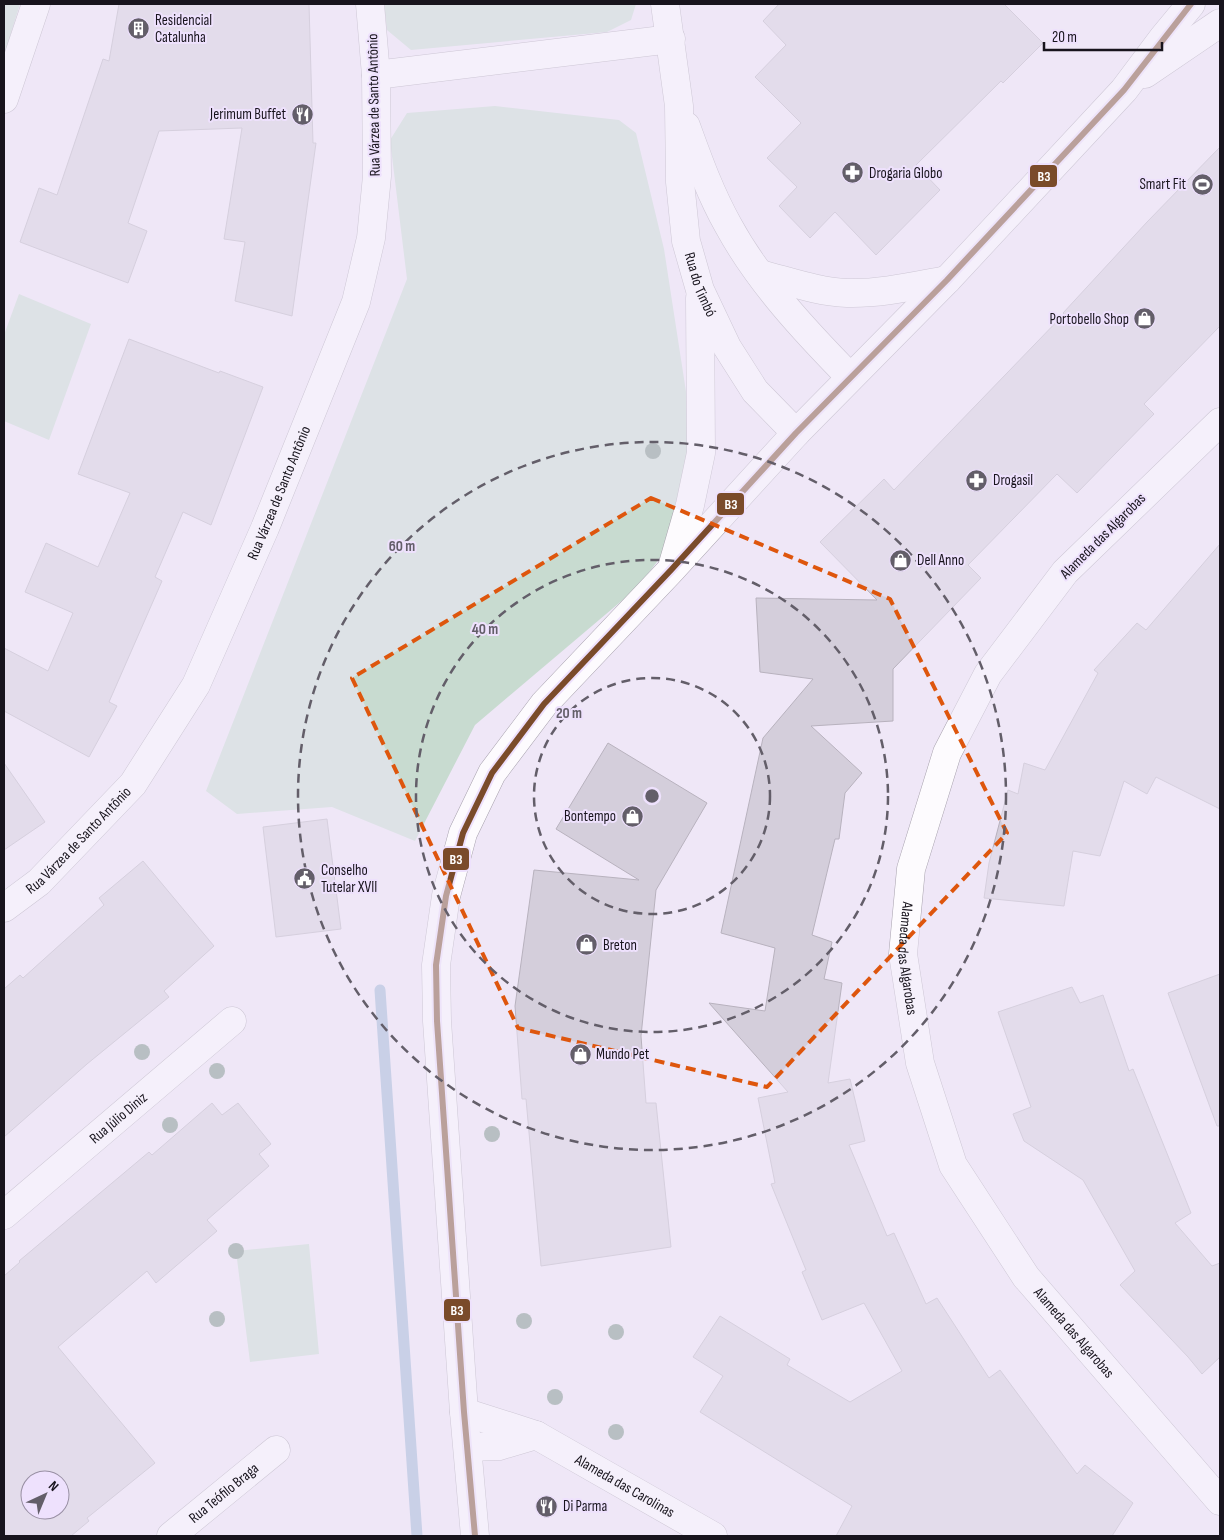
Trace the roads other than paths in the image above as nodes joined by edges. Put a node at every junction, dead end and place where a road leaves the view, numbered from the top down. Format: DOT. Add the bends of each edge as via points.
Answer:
graph roads {
  1 [pos="36,4"];
  2 [pos="370,4"];
  3 [pos="1192,4"];
  4 [pos="669,18"];
  5 [pos="1220,23"];
  6 [pos="376,75"];
  7 [pos="1124,90"];
  8 [pos="4,99"];
  9 [pos="679,106"];
  10 [pos="760,274"];
  11 [pos="947,280"];
  12 [pos="700,290"];
  13 [pos="850,377"];
  14 [pos="1220,422"];
  15 [pos="796,433"];
  16 [pos="671,570"];
  17 [pos="4,908"];
  18 [pos="232,1020"];
  19 [pos="4,1215"];
  20 [pos="464,1412"];
  21 [pos="536,1435"];
  22 [pos="468,1447"];
  23 [pos="276,1450"];
  24 [pos="1220,1501"];
  25 [pos="172,1536"];
  26 [pos="475,1536"];
  27 [pos="713,1536"];
  1 -- 8 [label="street"];
  2 -- 6 [label="street, Rua Várzea de Santo Antônio"];
  3 -- 7 [label="street"];
  4 -- 6 [label="street"];
  4 -- 9 [label="street, Rua do Timbó"];
  5 -- 7 [label="street"];
  6 -- 17 [label="street, Rua Várzea de Santo Antônio" via="377,176 371,238 356,302 265,528 196,686 133,784 39,882"];
  7 -- 11 [label="street"];
  9 -- 10 [label="street, Rua do Timbó" via="704,175 728,225"];
  9 -- 12 [label="street, Rua do Timbó" via="680,182 686,241"];
  10 -- 11 [label="street" via="846,293 883,292"];
  10 -- 13 [label="street, Rua do Timbó" via="812,338"];
  11 -- 13 [label="street"];
  12 -- 15 [label="street, Rua do Timbó" via="727,347 755,391"];
  12 -- 16 [label="street" via="700,453 690,505"];
  13 -- 15 [label="street"];
  14 -- 24 [label="street, Alameda das Algarobas" via="1065,572 988,674 947,753 911,869 903,954 920,1063 953,1165 1026,1277"];
  15 -- 16 [label="street"];
  16 -- 20 [label="street" via="544,704 492,773 463,832 446,896 436,965 437,1021"];
  18 -- 19 [label="street, Rua Júlio Diniz"];
  20 -- 21 [label="street, Alameda das Carolinas"];
  20 -- 22 [label="street"];
  21 -- 22 [label="street" via="499,1446"];
  21 -- 27 [label="street, Alameda das Carolinas"];
  22 -- 26 [label="street"];
  23 -- 25 [label="street, Rua Teófilo Braga"];
}
